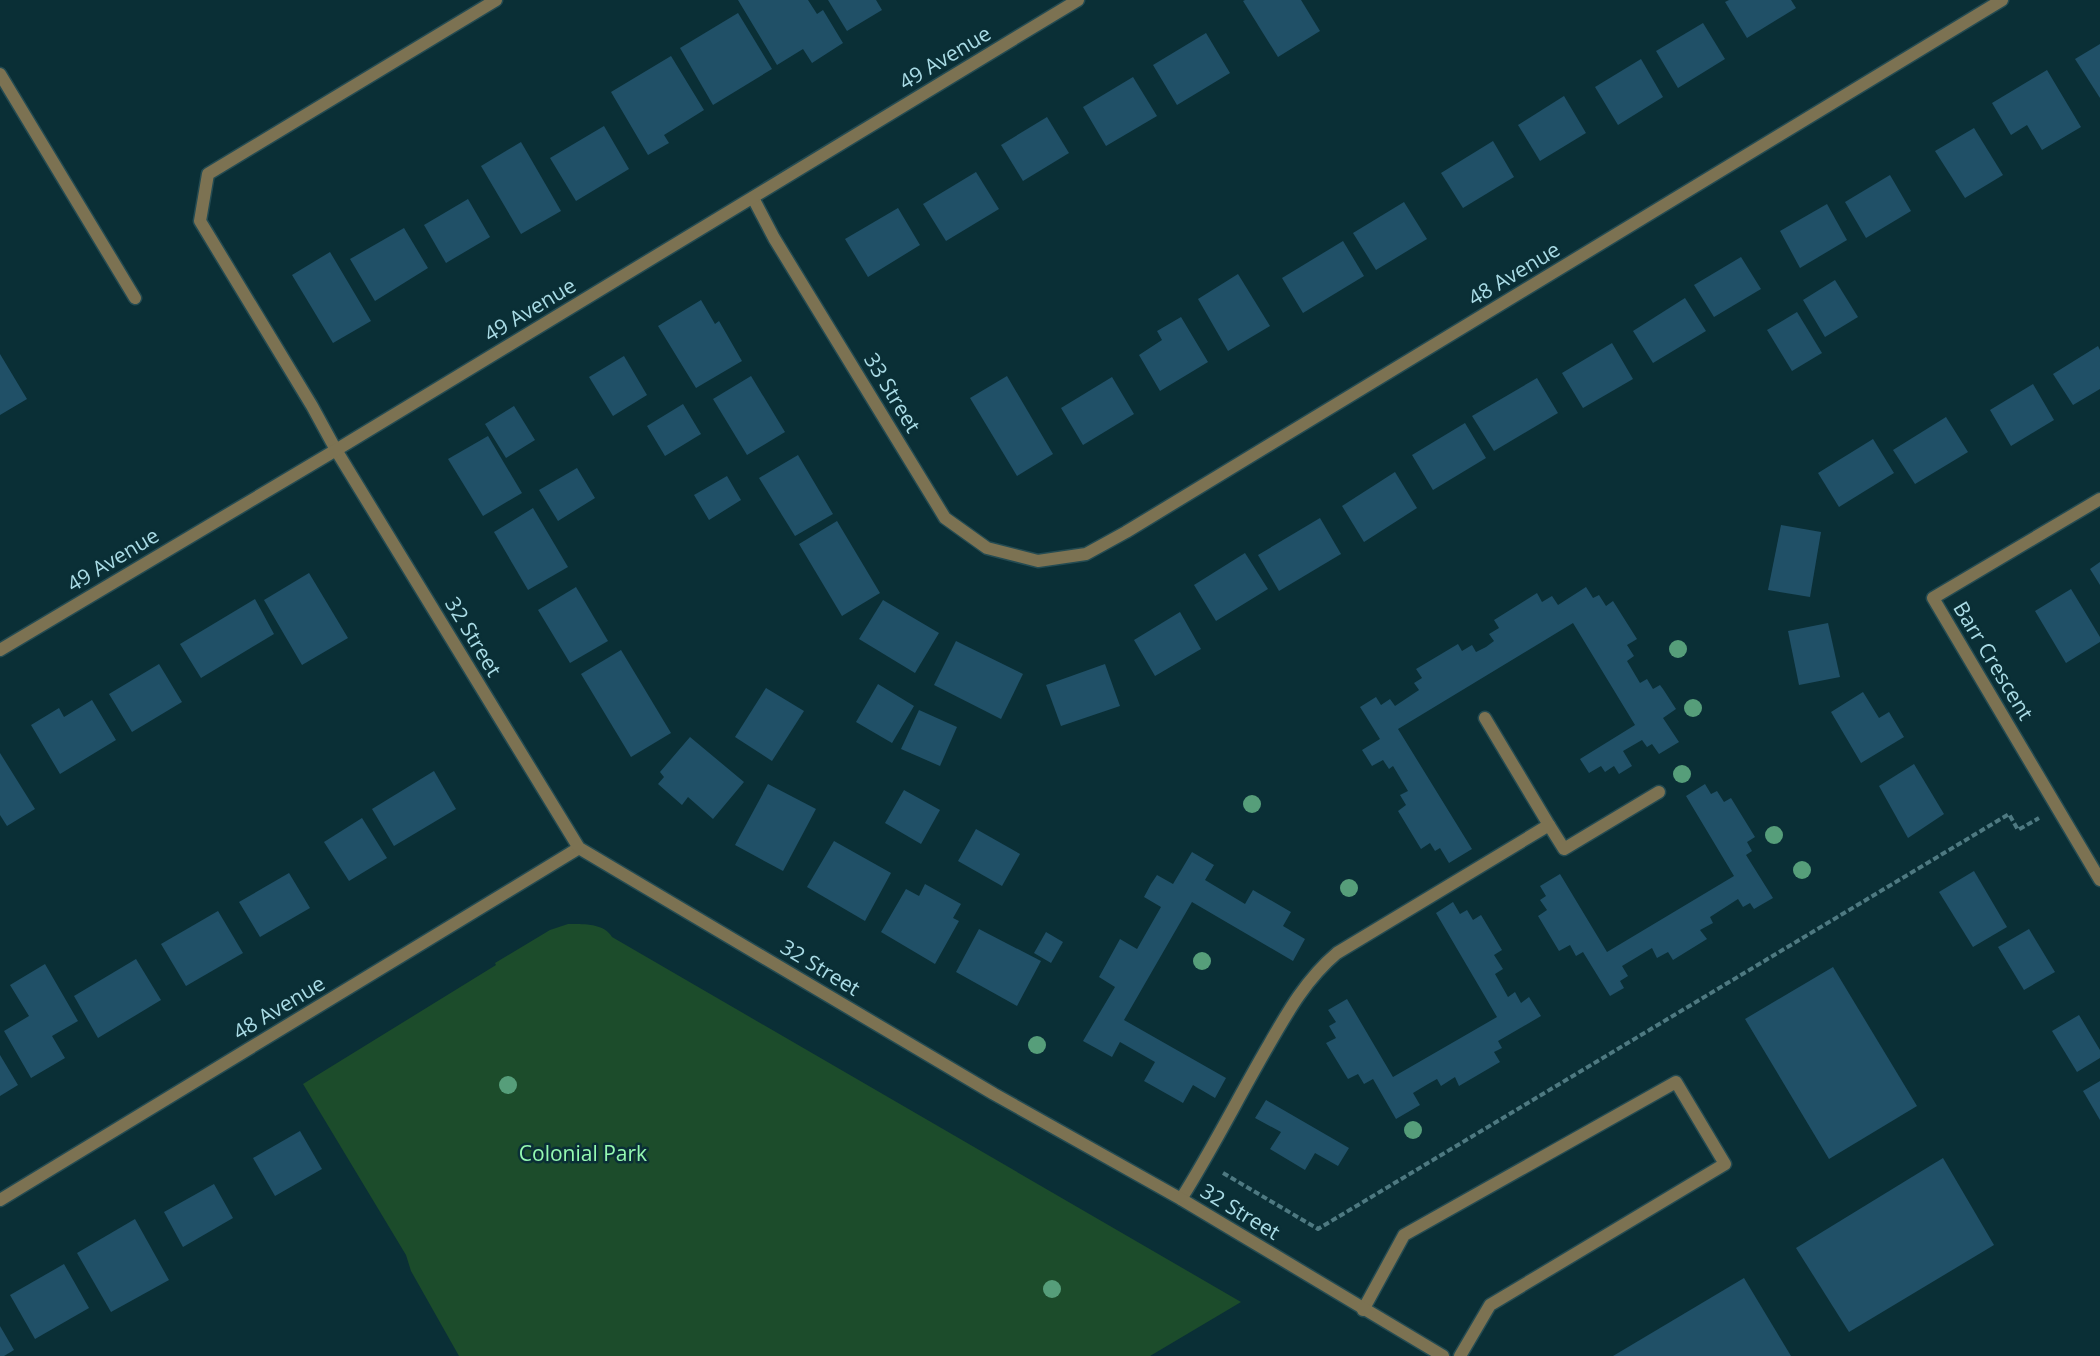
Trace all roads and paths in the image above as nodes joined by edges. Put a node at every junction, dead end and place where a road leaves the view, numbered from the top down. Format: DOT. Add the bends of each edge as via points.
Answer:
graph roads {
  1 [pos="496,0"];
  2 [pos="1078,0"];
  3 [pos="2002,0"];
  4 [pos="0,74"];
  5 [pos="753,198"];
  6 [pos="135,298"];
  7 [pos="336,450"];
  8 [pos="2100,499"];
  9 [pos="1038,561"];
  10 [pos="0,650"];
  11 [pos="1485,718"];
  12 [pos="1659,792"];
  13 [pos="1549,825"];
  14 [pos="2019,830"];
  15 [pos="579,848"];
  16 [pos="2100,880"];
  17 [pos="1204,1162"];
  18 [pos="1181,1199"];
  19 [pos="0,1200"];
  20 [pos="1363,1310"];
  21 [pos="1443,1356"];
  22 [pos="1460,1356"];
  1 -- 7 [label="street, 32 Street" via="208,174 200,221"];
  2 -- 5 [label="street, 49 Avenue"];
  3 -- 9 [label="street, 48 Avenue" via="1126,532 1086,554"];
  4 -- 6 [label="street"];
  5 -- 7 [label="street, 49 Avenue"];
  5 -- 9 [label="street, 33 Street" via="945,518 987,548"];
  7 -- 10 [label="street, 49 Avenue"];
  7 -- 15 [label="street, 32 Street"];
  8 -- 16 [label="street, Barr Crescent" via="1933,598"];
  11 -- 13 [label="street"];
  12 -- 13 [label="street" via="1564,849"];
  13 -- 17 [label="street" via="1323,965 1294,1001"];
  14 -- 17 [label="path" via="2009,814 1318,1229"];
  15 -- 18 [label="street, 32 Street" via="994,1094"];
  15 -- 19 [label="street, 48 Avenue"];
  17 -- 18 [label="street"];
  18 -- 20 [label="street, 32 Street"];
  20 -- 21 [label="street, 32 Street"];
  20 -- 22 [label="street" via="1404,1235 1676,1082 1725,1164 1490,1305"];
}
